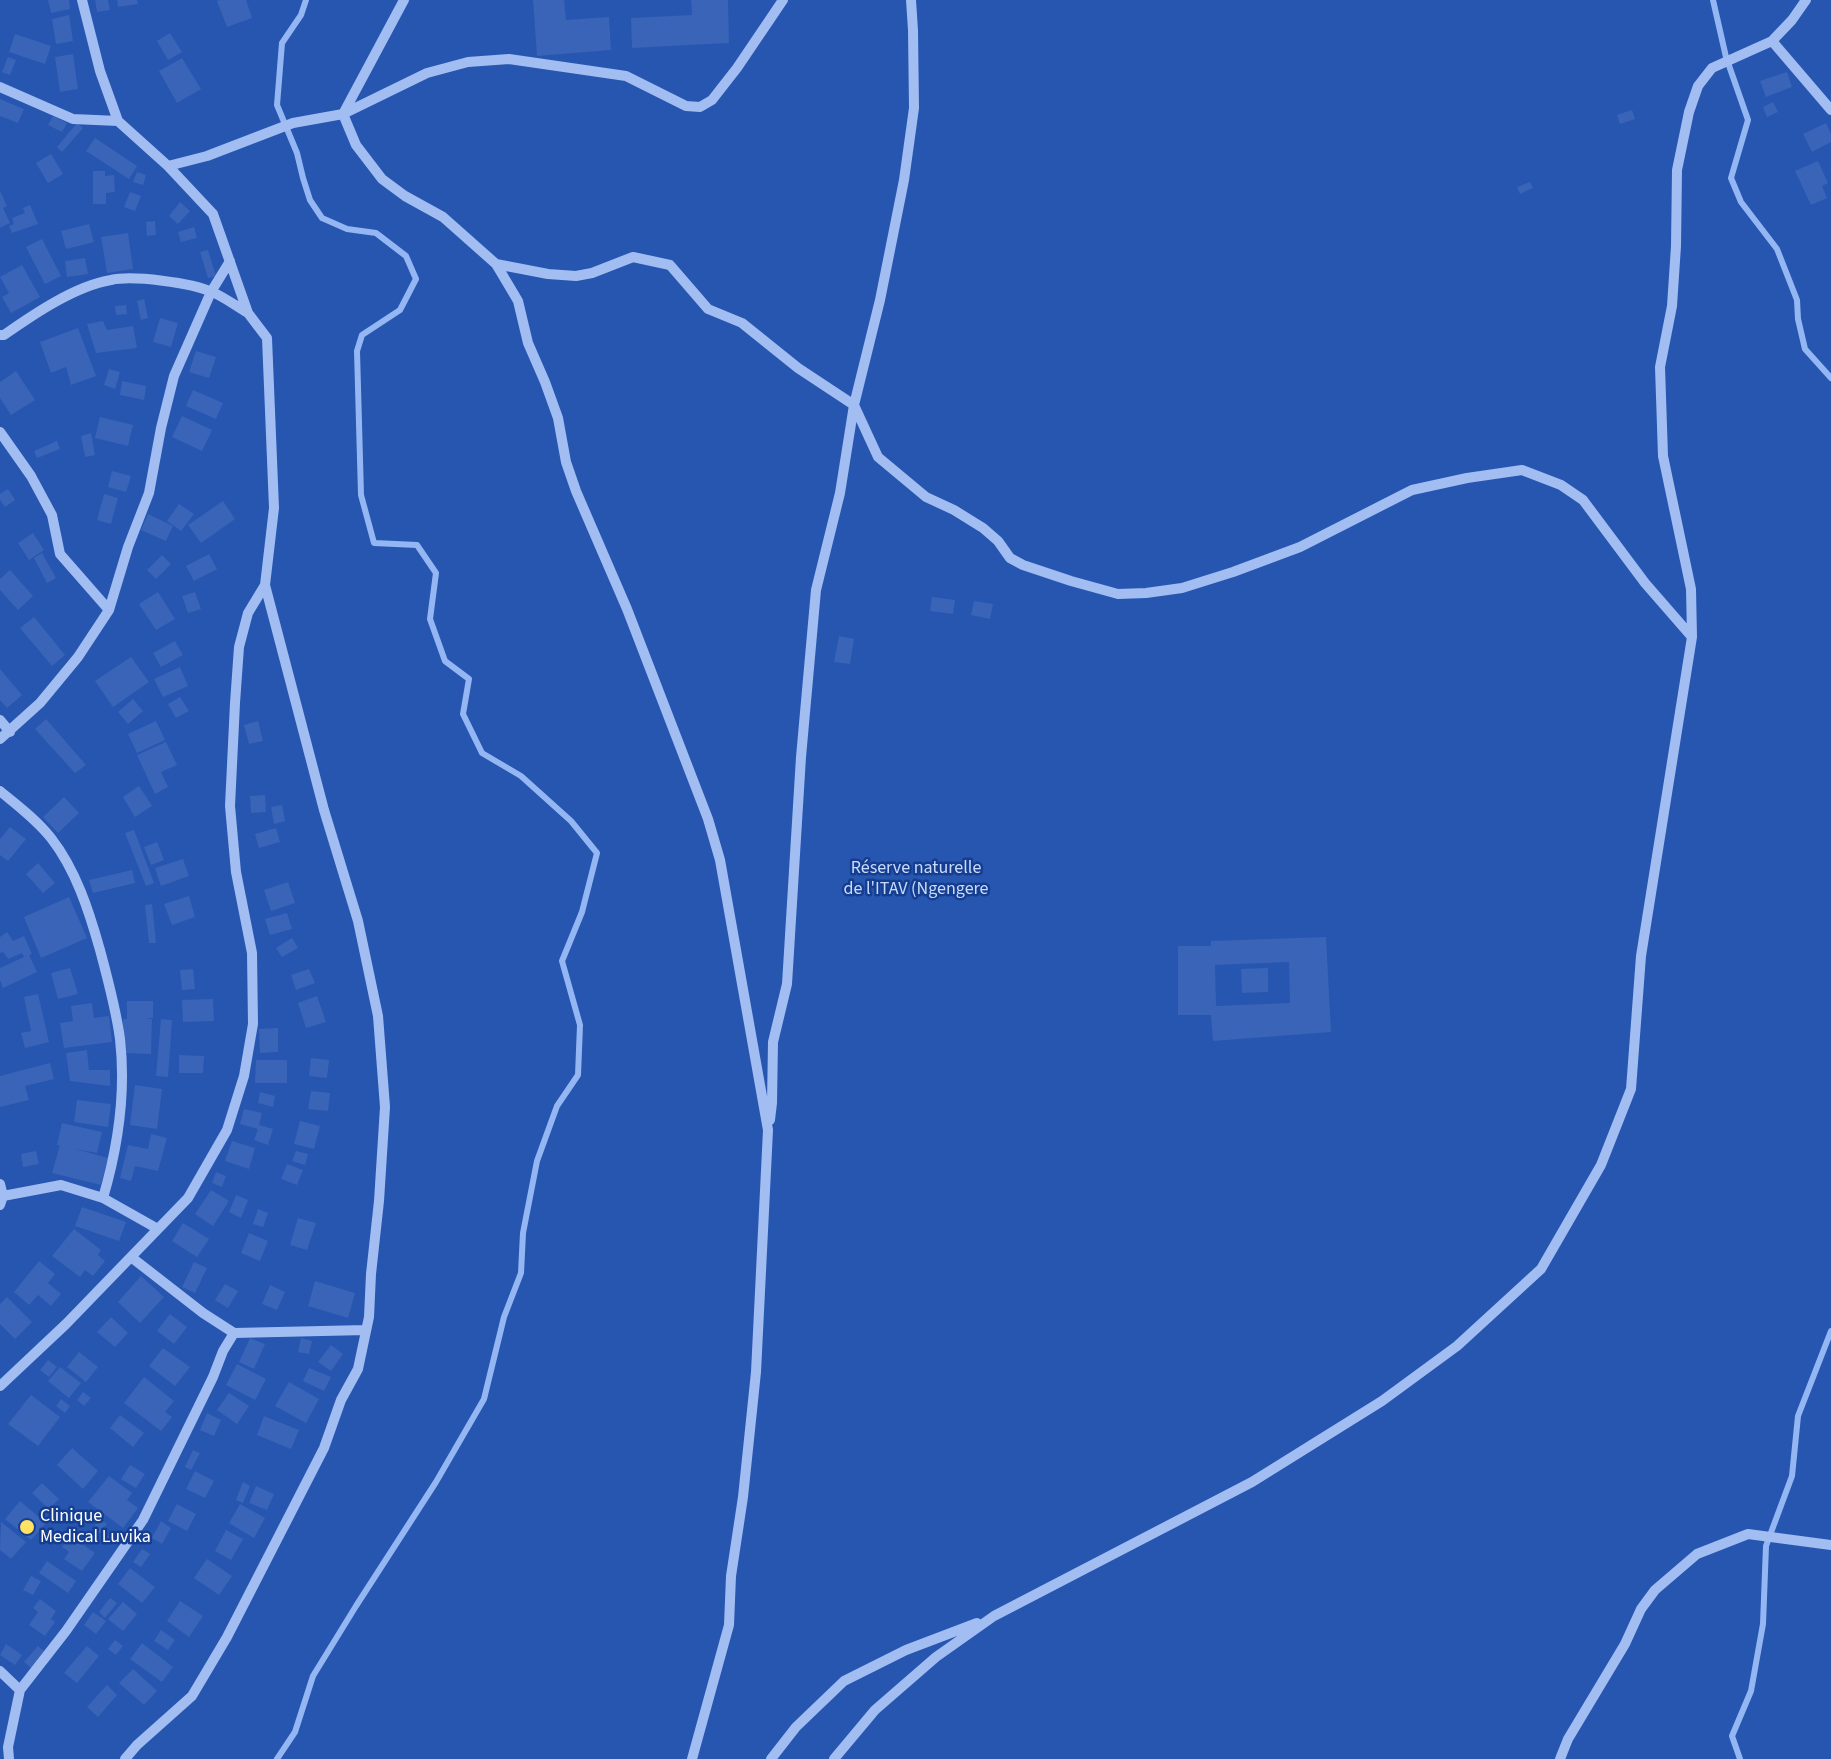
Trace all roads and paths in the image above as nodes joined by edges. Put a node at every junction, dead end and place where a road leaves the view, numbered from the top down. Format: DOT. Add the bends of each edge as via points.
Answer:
graph roads {
  1 [pos="82,0"];
  2 [pos="404,0"];
  3 [pos="783,0"];
  4 [pos="902,0"];
  5 [pos="910,0"];
  6 [pos="1806,0"];
  7 [pos="913,30"];
  8 [pos="1772,40"];
  9 [pos="0,87"];
  10 [pos="1831,110"];
  11 [pos="343,114"];
  12 [pos="118,121"];
  13 [pos="168,166"];
  14 [pos="230,261"];
  15 [pos="496,264"];
  16 [pos="211,292"];
  17 [pos="248,313"];
  18 [pos="0,335"];
  19 [pos="854,405"];
  20 [pos="0,432"];
  21 [pos="265,585"];
  22 [pos="109,610"];
  23 [pos="1692,637"];
  24 [pos="0,720"];
  25 [pos="10,732"];
  26 [pos="0,740"];
  27 [pos="0,791"];
  28 [pos="768,1130"];
  29 [pos="0,1184"];
  30 [pos="104,1198"];
  31 [pos="2,1201"];
  32 [pos="158,1229"];
  33 [pos="131,1257"];
  34 [pos="366,1330"];
  35 [pos="234,1333"];
  36 [pos="0,1386"];
  37 [pos="1831,1545"];
  38 [pos="994,1616"];
  39 [pos="0,1671"];
  40 [pos="20,1690"];
  41 [pos="9,1759"];
  42 [pos="125,1759"];
  43 [pos="692,1759"];
  44 [pos="771,1759"];
  45 [pos="834,1759"];
  46 [pos="1560,1759"];
  1 -- 12 [label="street"];
  2 -- 11 [label="street"];
  3 -- 11 [label="street" via="712,100 700,107 686,106 626,76 509,59 468,62 427,73"];
  4 -- 7 [label="street"];
  5 -- 7 [label="street"];
  6 -- 8 [label="street"];
  7 -- 19 [label="street" via="914,108 904,180"];
  8 -- 10 [label="street"];
  8 -- 23 [label="street" via="1712,68 1698,86 1677,170 1672,306 1660,366 1663,456 1691,589"];
  9 -- 12 [label="street" via="73,119"];
  11 -- 13 [label="street" via="293,123 207,156"];
  11 -- 15 [label="street" via="356,145 382,179 443,217"];
  12 -- 13 [label="street"];
  13 -- 14 [label="street" via="213,214"];
  14 -- 16 [label="street"];
  14 -- 17 [label="street"];
  15 -- 19 [label="street" via="576,276 633,257 670,265 708,309 742,323 798,368"];
  15 -- 28 [label="street" via="518,300 528,343 558,418 576,491 627,609 708,819 731,912"];
  16 -- 17 [label="street"];
  16 -- 18 [label="street" via="158,280 112,279 74,293"];
  16 -- 22 [label="street" via="174,376 149,493"];
  17 -- 21 [label="street" via="267,338 274,508"];
  19 -- 23 [label="street" via="878,457 926,497 983,528 1010,558 1118,594 1182,588 1300,547 1412,490 1521,470 1562,485 1583,501"];
  19 -- 28 [label="street" via="840,493 816,590 787,984 773,1042"];
  20 -- 22 [label="street" via="52,515 60,554"];
  21 -- 32 [label="street" via="248,613 239,647 230,806 236,872 252,953 253,1024 244,1076 227,1130 188,1198"];
  21 -- 34 [label="street" via="324,810 358,921 378,1016 385,1107"];
  22 -- 25 [label="street" via="78,657"];
  23 -- 38 [label="street" via="1641,957 1631,1089 1601,1165 1541,1269 1457,1346 1382,1401 1252,1482"];
  24 -- 25 [label="street"];
  25 -- 26 [label="street"];
  27 -- 30 [label="street" via="50,837 75,876 92,921 114,1006 120,1042 120,1121"];
  28 -- 43 [label="street" via="756,1372 731,1576 729,1625"];
  29 -- 31 [label="street"];
  30 -- 31 [label="street" via="61,1185"];
  30 -- 32 [label="street"];
  32 -- 33 [label="street"];
  33 -- 35 [label="street"];
  33 -- 36 [label="street"];
  34 -- 35 [label="street"];
  34 -- 42 [label="street" via="358,1369 324,1448 226,1637 192,1696"];
  35 -- 40 [label="street" via="143,1520"];
  37 -- 46 [label="street" via="1748,1534 1697,1554 1655,1590 1641,1609"];
  38 -- 44 [label="street" via="906,1650 844,1681 796,1727"];
  38 -- 45 [label="street" via="936,1657 875,1710"];
  39 -- 40 [label="street"];
  40 -- 41 [label="street"];
}
